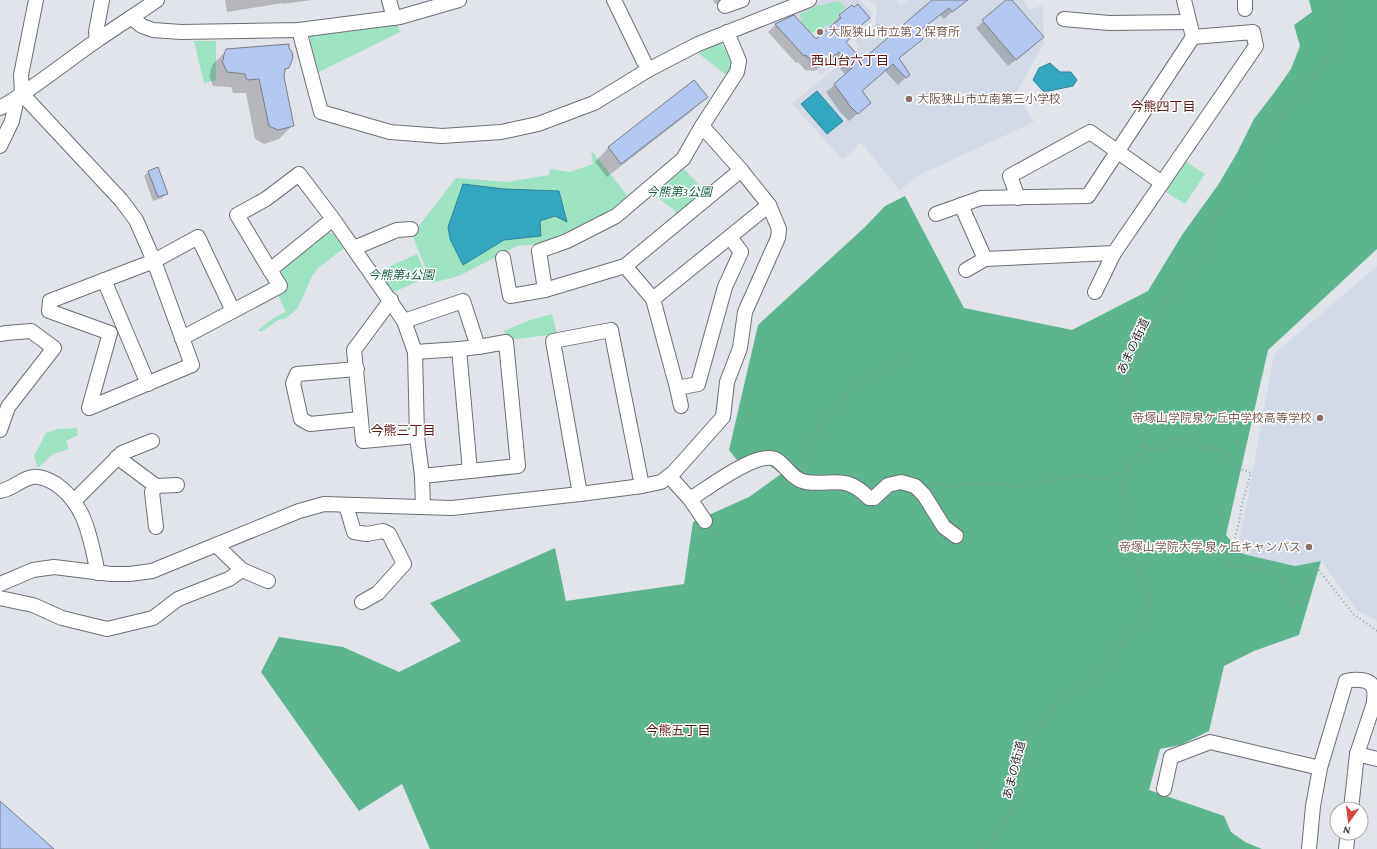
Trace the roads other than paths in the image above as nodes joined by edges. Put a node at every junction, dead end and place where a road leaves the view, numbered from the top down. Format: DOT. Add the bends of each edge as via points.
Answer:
graph roads {
  1 [pos="36,0"];
  2 [pos="102,0"];
  3 [pos="157,0"];
  4 [pos="389,0"];
  5 [pos="459,0"];
  6 [pos="614,0"];
  7 [pos="742,0"];
  8 [pos="809,0"];
  9 [pos="1184,0"];
  10 [pos="725,6"];
  11 [pos="132,18"];
  12 [pos="394,18"];
  13 [pos="1064,19"];
  14 [pos="1189,22"];
  15 [pos="299,30"];
  16 [pos="727,32"];
  17 [pos="1193,37"];
  18 [pos="98,40"];
  19 [pos="648,70"];
  20 [pos="20,96"];
  21 [pos="0,108"];
  22 [pos="702,126"];
  23 [pos="0,146"];
  24 [pos="1118,152"];
  25 [pos="741,170"];
  26 [pos="1162,183"];
  27 [pos="1018,198"];
  28 [pos="770,205"];
  29 [pos="960,205"];
  30 [pos="936,214"];
  31 [pos="334,219"];
  32 [pos="411,229"];
  33 [pos="730,237"];
  34 [pos="354,248"];
  35 [pos="1114,253"];
  36 [pos="503,258"];
  37 [pos="986,259"];
  38 [pos="154,261"];
  39 [pos="626,266"];
  40 [pos="270,270"];
  41 [pos="966,270"];
  42 [pos="104,280"];
  43 [pos="545,290"];
  44 [pos="1095,292"];
  45 [pos="653,299"];
  46 [pos="391,300"];
  47 [pos="234,311"];
  48 [pos="404,321"];
  49 [pos="124,328"];
  50 [pos="0,334"];
  51 [pos="110,334"];
  52 [pos="182,338"];
  53 [pos="478,347"];
  54 [pos="458,349"];
  55 [pos="415,352"];
  56 [pos="357,369"];
  57 [pos="148,384"];
  58 [pos="677,388"];
  59 [pos="681,406"];
  60 [pos="360,419"];
  61 [pos="0,430"];
  62 [pos="418,436"];
  63 [pos="152,441"];
  64 [pos="117,457"];
  65 [pos="470,471"];
  66 [pos="422,476"];
  67 [pos="669,476"];
  68 [pos="177,485"];
  69 [pos="156,486"];
  70 [pos="642,486"];
  71 [pos="0,491"];
  72 [pos="580,494"];
  73 [pos="690,499"];
  74 [pos="74,501"];
  75 [pos="346,505"];
  76 [pos="423,507"];
  77 [pos="705,521"];
  78 [pos="156,526"];
  79 [pos="956,536"];
  80 [pos="216,545"];
  81 [pos="242,570"];
  82 [pos="98,573"];
  83 [pos="268,581"];
  84 [pos="0,584"];
  85 [pos="0,598"];
  86 [pos="362,602"];
  87 [pos="1375,697"];
  88 [pos="1357,754"];
  89 [pos="1377,759"];
  90 [pos="1320,768"];
  91 [pos="1164,789"];
  92 [pos="1352,801"];
  93 [pos="1309,849"];
  1 -- 20 [label="street" via="21,75"];
  2 -- 18 [label="street" via="96,32"];
  3 -- 11 [label="street"];
  4 -- 12 [label="street"];
  5 -- 12 [label="street"];
  6 -- 19 [label="street"];
  7 -- 10 [label="street"];
  8 -- 16 [label="street"];
  9 -- 14 [label="street"];
  11 -- 15 [label="street" via="153,30"];
  11 -- 18 [label="street"];
  12 -- 15 [label="street"];
  13 -- 14 [label="street" via="1109,23"];
  14 -- 17 [label="street"];
  15 -- 19 [label="street" via="322,112 390,132 442,136 500,132 538,124 594,103"];
  16 -- 19 [label="street"];
  16 -- 22 [label="street" via="739,61 737,72"];
  17 -- 24 [label="street"];
  17 -- 26 [label="street" via="1253,32 1256,46"];
  18 -- 20 [label="street"];
  20 -- 21 [label="street"];
  20 -- 23 [label="street"];
  20 -- 38 [label="street" via="121,200 136,220"];
  22 -- 25 [label="street"];
  22 -- 43 [label="street" via="683,159 616,216 567,241 539,251"];
  24 -- 26 [label="street"];
  24 -- 27 [label="street" via="1088,196"];
  24 -- 27 [label="street" via="1090,132 1010,176"];
  25 -- 28 [label="street"];
  25 -- 39 [label="street"];
  26 -- 35 [label="street"];
  27 -- 29 [label="street" via="980,198"];
  28 -- 33 [label="street"];
  28 -- 67 [label="street" via="779,229 778,238 745,312 740,348 727,382 723,417"];
  29 -- 30 [label="street"];
  29 -- 37 [label="street"];
  31 -- 34 [label="street"];
  31 -- 40 [label="street"];
  31 -- 40 [label="street" via="299,174 266,200 237,215"];
  32 -- 34 [label="street" via="397,230"];
  33 -- 45 [label="street"];
  33 -- 58 [label="street" via="741,252 726,287 698,384"];
  34 -- 46 [label="street"];
  35 -- 37 [label="street"];
  35 -- 44 [label="street"];
  36 -- 43 [label="street" via="510,296"];
  37 -- 41 [label="street"];
  38 -- 42 [label="street"];
  38 -- 47 [label="street" via="198,237"];
  38 -- 52 [label="street"];
  39 -- 43 [label="street"];
  39 -- 45 [label="street"];
  40 -- 47 [label="street" via="280,286"];
  42 -- 49 [label="street"];
  42 -- 51 [label="street" via="50,301 49,311"];
  45 -- 58 [label="street"];
  46 -- 48 [label="street"];
  46 -- 56 [label="street" via="354,350"];
  47 -- 52 [label="street"];
  48 -- 53 [label="street" via="463,301"];
  48 -- 55 [label="street"];
  49 -- 51 [label="street"];
  49 -- 57 [label="street"];
  50 -- 61 [label="street" via="31,331 54,348 8,407"];
  51 -- 57 [label="street" via="89,408"];
  52 -- 57 [label="street" via="192,365"];
  53 -- 54 [label="street"];
  53 -- 65 [label="street" via="506,342 518,466"];
  54 -- 55 [label="street"];
  54 -- 65 [label="street"];
  55 -- 62 [label="street"];
  56 -- 60 [label="street"];
  56 -- 60 [label="street" via="297,374 293,383 301,419 310,424"];
  58 -- 59 [label="street"];
  60 -- 62 [label="street" via="363,441"];
  62 -- 66 [label="street"];
  63 -- 64 [label="street"];
  64 -- 69 [label="street"];
  64 -- 74 [label="street"];
  65 -- 66 [label="street"];
  66 -- 76 [label="street"];
  67 -- 70 [label="street" via="661,482"];
  67 -- 73 [label="street"];
  68 -- 69 [label="street"];
  69 -- 78 [label="street" via="152,492"];
  70 -- 72 [label="street"];
  70 -- 72 [label="street" via="611,330 553,341"];
  71 -- 74 [label="street" via="6,491 32,477 41,477 60,487"];
  72 -- 76 [label="street" via="452,508"];
  73 -- 77 [label="street"];
  73 -- 79 [label="street" via="748,463 766,457 776,460 804,482 833,481 851,484 869,498 874,498 888,486 901,482 915,486 924,495 944,527"];
  74 -- 82 [label="street" via="88,531"];
  75 -- 76 [label="street"];
  75 -- 80 [label="street" via="324,504 299,511"];
  75 -- 86 [label="street" via="354,532 367,534 383,531 389,534 404,564 378,593"];
  80 -- 81 [label="street"];
  80 -- 82 [label="street" via="152,571 130,574"];
  81 -- 83 [label="street"];
  81 -- 85 [label="street" via="229,579 178,599 153,618 107,629 62,618 33,605"];
  82 -- 84 [label="street" via="54,567 34,570"];
  87 -- 88 [label="street"];
  87 -- 90 [label="street" via="1370,683 1358,679 1346,681"];
  88 -- 89 [label="street"];
  88 -- 92 [label="street"];
  90 -- 91 [label="street" via="1210,742 1172,756"];
  90 -- 93 [label="street"];
}
